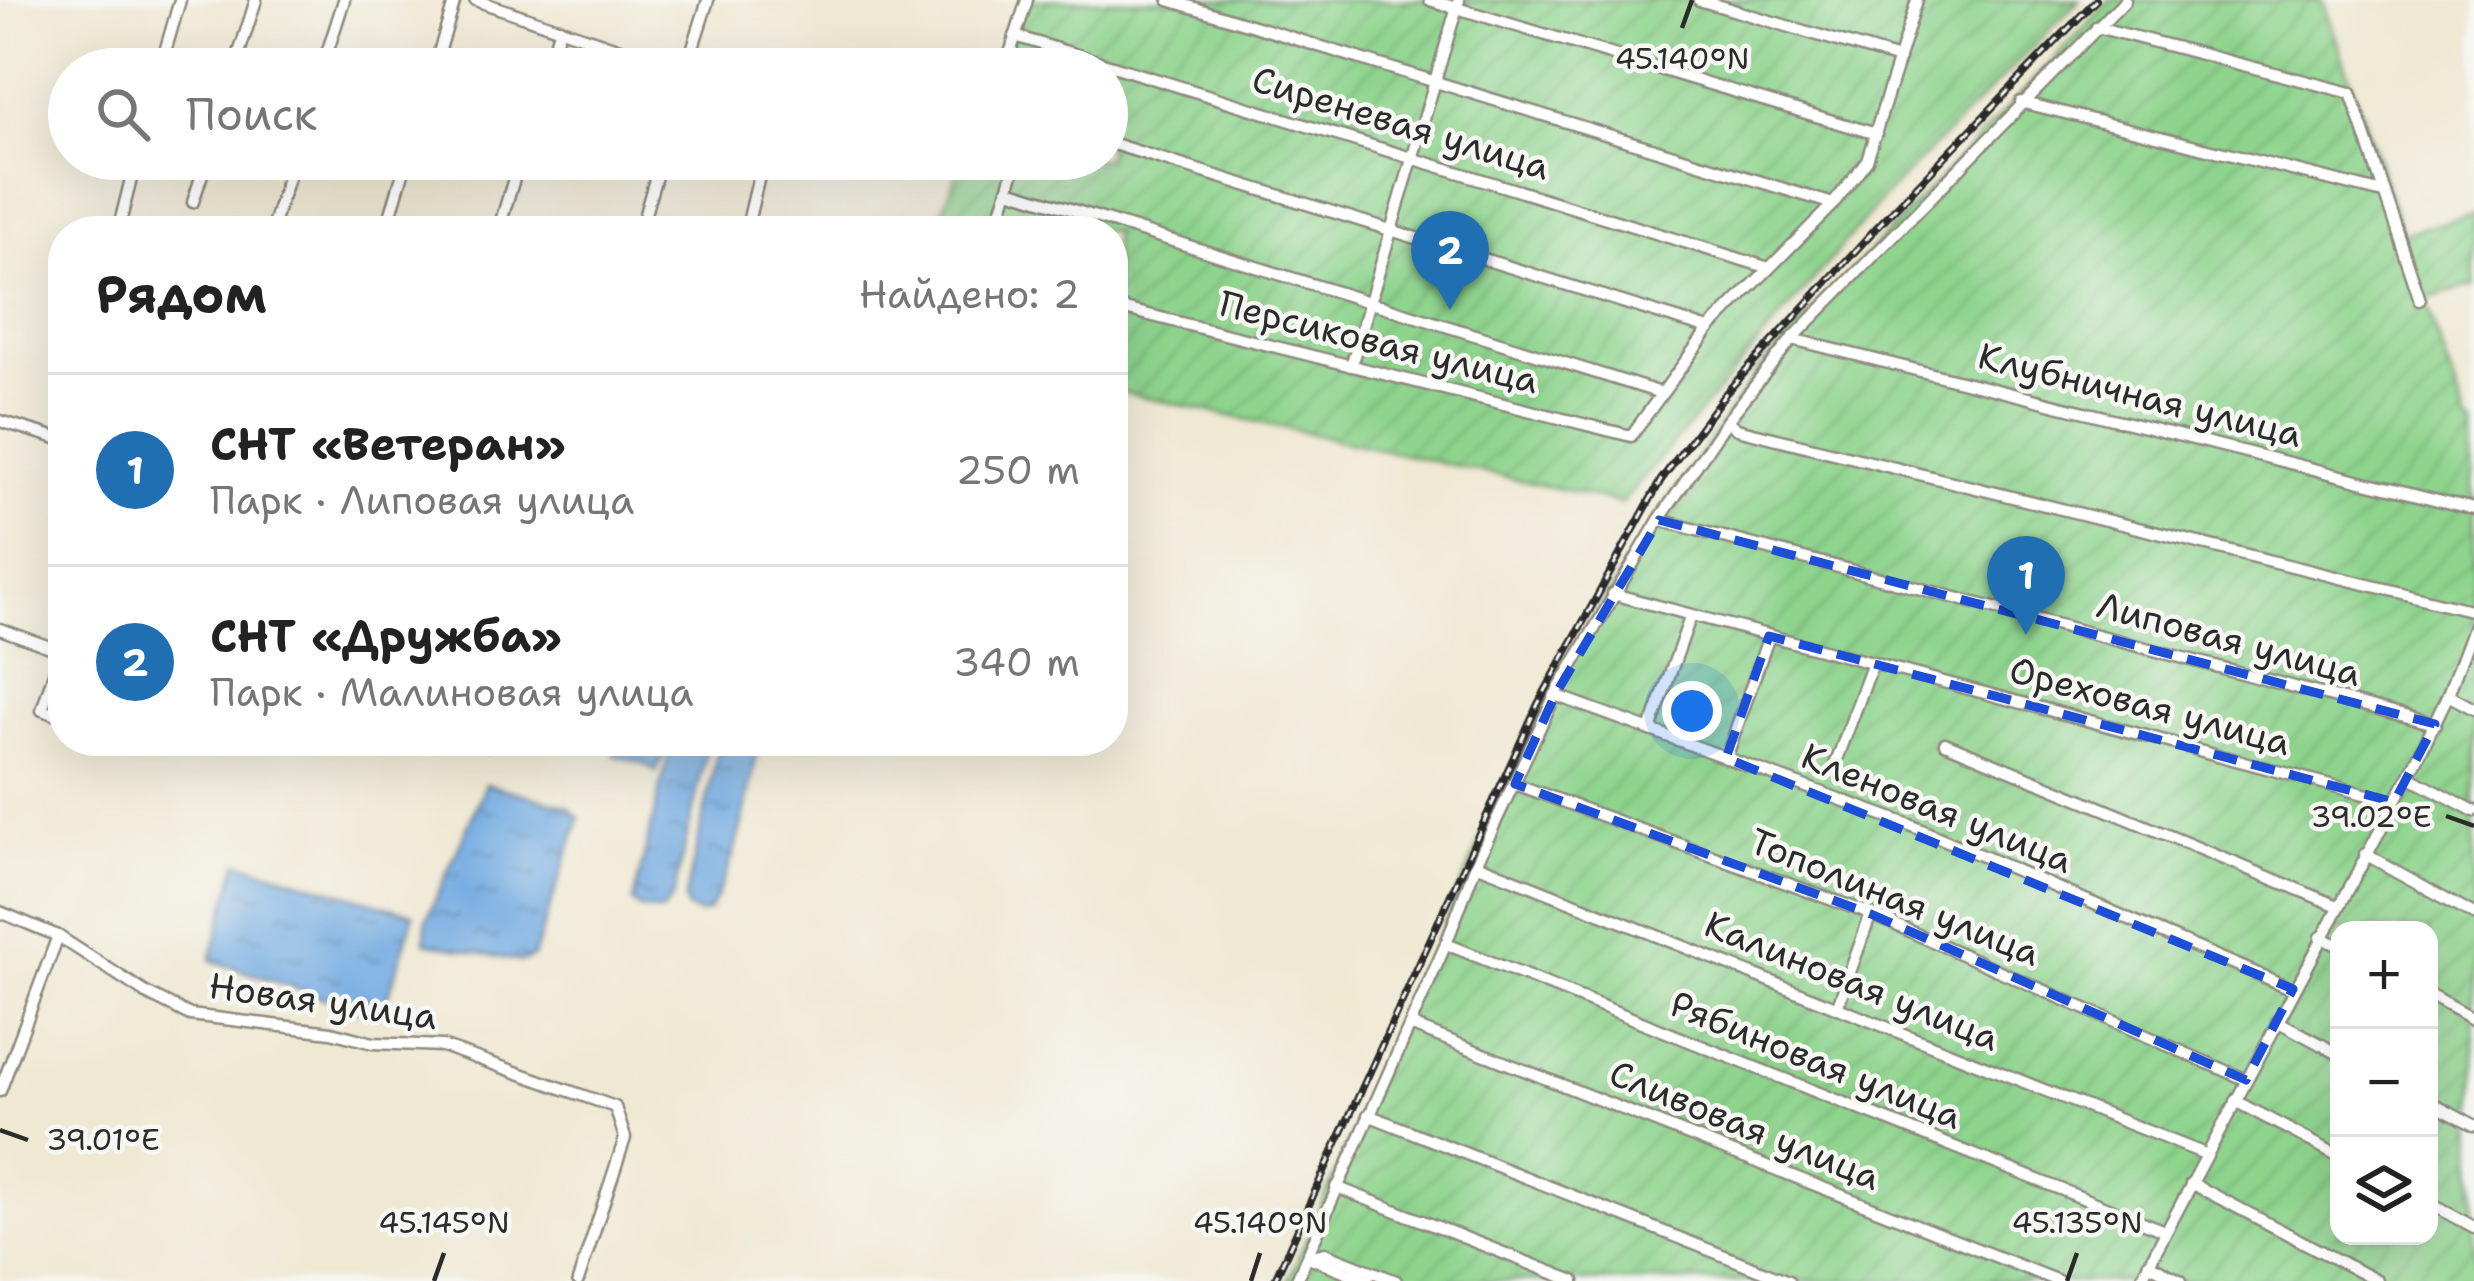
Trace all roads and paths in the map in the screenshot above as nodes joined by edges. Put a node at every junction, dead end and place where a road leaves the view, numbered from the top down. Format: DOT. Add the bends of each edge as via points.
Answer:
graph roads {
  1 [pos="180,0"];
  2 [pos="256,0"];
  3 [pos="344,0"];
  4 [pos="455,0"];
  5 [pos="476,0"];
  6 [pos="708,0"];
  7 [pos="1027,0"];
  8 [pos="1169,0"];
  9 [pos="1430,0"];
  10 [pos="1699,0"];
  11 [pos="1917,0"];
  12 [pos="2125,0"];
  13 [pos="1458,4"];
  14 [pos="2098,27"];
  15 [pos="560,28"];
  16 [pos="1015,36"];
  17 [pos="166,48"];
  18 [pos="241,48"];
  19 [pos="329,48"];
  20 [pos="440,48"];
  21 [pos="554,48"];
  22 [pos="620,48"];
  23 [pos="690,48"];
  24 [pos="1011,48"];
  25 [pos="1054,48"];
  26 [pos="1899,59"];
  27 [pos="1128,70"];
  28 [pos="1434,82"];
  29 [pos="2021,102"];
  30 [pos="1876,134"];
  31 [pos="1128,148"];
  32 [pos="1413,157"];
  33 [pos="131,180"];
  34 [pos="201,180"];
  35 [pos="287,180"];
  36 [pos="401,180"];
  37 [pos="514,180"];
  38 [pos="655,180"];
  39 [pos="758,180"];
  40 [pos="1012,180"];
  41 [pos="1010,190"];
  42 [pos="2384,193"];
  43 [pos="194,202"];
  44 [pos="1832,204"];
  45 [pos="122,216"];
  46 [pos="276,216"];
  47 [pos="390,216"];
  48 [pos="503,216"];
  49 [pos="644,216"];
  50 [pos="750,216"];
  51 [pos="1000,216"];
  52 [pos="1093,216"];
  53 [pos="1128,227"];
  54 [pos="1391,229"];
  55 [pos="1769,268"];
  56 [pos="2420,300"];
  57 [pos="1368,302"];
  58 [pos="1128,310"];
  59 [pos="1709,328"];
  60 [pos="1792,339"];
  61 [pos="1351,366"];
  62 [pos="1661,393"];
  63 [pos="0,421"];
  64 [pos="1727,421"];
  65 [pos="48,435"];
  66 [pos="2474,509"];
  67 [pos="1659,520"];
  68 [pos="1612,594"];
  69 [pos="2474,611"];
  70 [pos="1691,615"];
  71 [pos="2474,625"];
  72 [pos="0,629"];
  73 [pos="1769,636"];
  74 [pos="48,646"];
  75 [pos="1873,663"];
  76 [pos="2448,694"];
  77 [pos="1555,695"];
  78 [pos="2474,709"];
  79 [pos="2434,724"];
  80 [pos="1650,730"];
  81 [pos="1945,743"];
  82 [pos="1726,758"];
  83 [pos="1835,765"];
  84 [pos="2409,776"];
  85 [pos="1515,784"];
  86 [pos="2394,802"];
  87 [pos="2474,811"];
  88 [pos="2365,854"];
  89 [pos="1476,864"];
  90 [pos="2338,906"];
  91 [pos="0,912"];
  92 [pos="1871,914"];
  93 [pos="2474,914"];
  94 [pos="58,935"];
  95 [pos="2321,937"];
  96 [pos="2330,942"];
  97 [pos="1446,944"];
  98 [pos="2293,989"];
  99 [pos="2438,1000"];
  100 [pos="1837,1008"];
  101 [pos="2474,1020"];
  102 [pos="2277,1022"];
  103 [pos="1410,1025"];
  104 [pos="2330,1049"];
  105 [pos="2246,1080"];
  106 [pos="0,1091"];
  107 [pos="2235,1100"];
  108 [pos="2438,1106"];
  109 [pos="1368,1115"];
  110 [pos="2474,1125"];
  111 [pos="2330,1151"];
  112 [pos="2205,1154"];
  113 [pos="2191,1183"];
  114 [pos="1336,1187"];
  115 [pos="2438,1208"];
  116 [pos="2474,1227"];
  117 [pos="2165,1231"];
  118 [pos="1308,1257"];
  119 [pos="2148,1264"];
  120 [pos="578,1281"];
  121 [pos="1297,1281"];
  122 [pos="1369,1281"];
  123 [pos="1396,1281"];
  124 [pos="1574,1281"];
  125 [pos="1788,1281"];
  126 [pos="2058,1281"];
  127 [pos="2140,1281"];
  128 [pos="2181,1281"];
  129 [pos="2377,1281"];
  1 -- 17 [label="street"];
  2 -- 18 [label="street"];
  3 -- 19 [label="street"];
  4 -- 20 [label="street"];
  5 -- 15 [label="street"];
  6 -- 23 [label="street"];
  7 -- 16 [label="street"];
  8 -- 28 [label="street"];
  9 -- 13 [label="street"];
  10 -- 26 [label="street"];
  11 -- 26 [label="street"];
  12 -- 14 [label="street"];
  13 -- 28 [label="street"];
  13 -- 30 [label="street"];
  14 -- 29 [label="street"];
  14 -- 42 [label="street" via="2351,93"];
  15 -- 21 [label="street"];
  15 -- 22 [label="street"];
  16 -- 24 [label="street"];
  16 -- 25 [label="street, Сиреневая улица"];
  26 -- 30 [label="street"];
  27 -- 32 [label="street, Сиреневая улица"];
  28 -- 32 [label="street"];
  28 -- 44 [label="street"];
  29 -- 42 [label="street"];
  29 -- 60 [label="street"];
  30 -- 44 [label="street" via="1867,160"];
  31 -- 54 [label="street"];
  32 -- 54 [label="street"];
  32 -- 55 [label="street, Сиреневая улица"];
  33 -- 45 [label="street"];
  34 -- 43 [label="street"];
  35 -- 46 [label="street"];
  36 -- 47 [label="street"];
  37 -- 48 [label="street"];
  38 -- 49 [label="street"];
  39 -- 50 [label="street"];
  40 -- 41 [label="street"];
  41 -- 51 [label="street"];
  41 -- 52 [label="street"];
  42 -- 56 [label="street"];
  44 -- 55 [label="street"];
  53 -- 57 [label="street"];
  54 -- 57 [label="street"];
  54 -- 59 [label="street"];
  55 -- 59 [label="street"];
  57 -- 61 [label="street"];
  57 -- 62 [label="street"];
  58 -- 61 [label="street, Персиковая улица"];
  59 -- 62 [label="street"];
  60 -- 64 [label="street"];
  60 -- 66 [label="street, Клубничная улица"];
  61 -- 62 [label="street, Персиковая улица" via="1631,436"];
  63 -- 65 [label="street"];
  64 -- 67 [label="street"];
  64 -- 69 [label="street"];
  67 -- 68 [label="street"];
  67 -- 79 [label="street, Липовая улица"];
  68 -- 70 [label="street, Ореховая улица"];
  68 -- 77 [label="street"];
  70 -- 73 [label="street, Ореховая улица"];
  70 -- 80 [label="street"];
  71 -- 76 [label="street"];
  72 -- 74 [label="street"];
  73 -- 75 [label="street, Ореховая улица"];
  73 -- 82 [label="street"];
  75 -- 83 [label="street"];
  75 -- 86 [label="street, Ореховая улица"];
  76 -- 78 [label="street"];
  76 -- 79 [label="street"];
  77 -- 80 [label="street, Кленовая улица"];
  77 -- 85 [label="street"];
  79 -- 84 [label="street"];
  80 -- 82 [label="street, Кленовая улица"];
  81 -- 90 [label="street"];
  82 -- 98 [label="street, Кленовая улица" via="1910,825"];
  84 -- 86 [label="street"];
  84 -- 87 [label="street"];
  85 -- 89 [label="street"];
  85 -- 92 [label="street, Тополиная улица"];
  86 -- 88 [label="street"];
  88 -- 90 [label="street"];
  88 -- 93 [label="street"];
  89 -- 97 [label="street"];
  89 -- 100 [label="street, Калиновая улица"];
  90 -- 95 [label="street"];
  91 -- 94 [label="street, Новая улица"];
  92 -- 100 [label="street"];
  92 -- 105 [label="street, Тополиная улица"];
  94 -- 106 [label="street"];
  94 -- 120 [label="street, Новая улица" via="190,1015 442,1046 615,1107 625,1138"];
  95 -- 96 [label="street"];
  95 -- 98 [label="street"];
  97 -- 103 [label="street"];
  97 -- 117 [label="street, Рябиновая улица"];
  98 -- 102 [label="street"];
  99 -- 101 [label="street"];
  100 -- 112 [label="street, Калиновая улица"];
  102 -- 104 [label="street"];
  102 -- 105 [label="street"];
  103 -- 109 [label="street"];
  103 -- 126 [label="street, Сливовая улица"];
  105 -- 107 [label="street"];
  107 -- 111 [label="street"];
  107 -- 112 [label="street"];
  108 -- 110 [label="street"];
  109 -- 114 [label="street"];
  109 -- 125 [label="street"];
  112 -- 113 [label="street"];
  113 -- 117 [label="street"];
  113 -- 129 [label="street"];
  114 -- 118 [label="street"];
  114 -- 124 [label="street"];
  115 -- 116 [label="street"];
  117 -- 119 [label="street"];
  118 -- 121 [label="street"];
  118 -- 122 [label="street"];
  118 -- 123 [label="street" via="1325,1253"];
  119 -- 127 [label="street"];
  119 -- 128 [label="street"];
}
